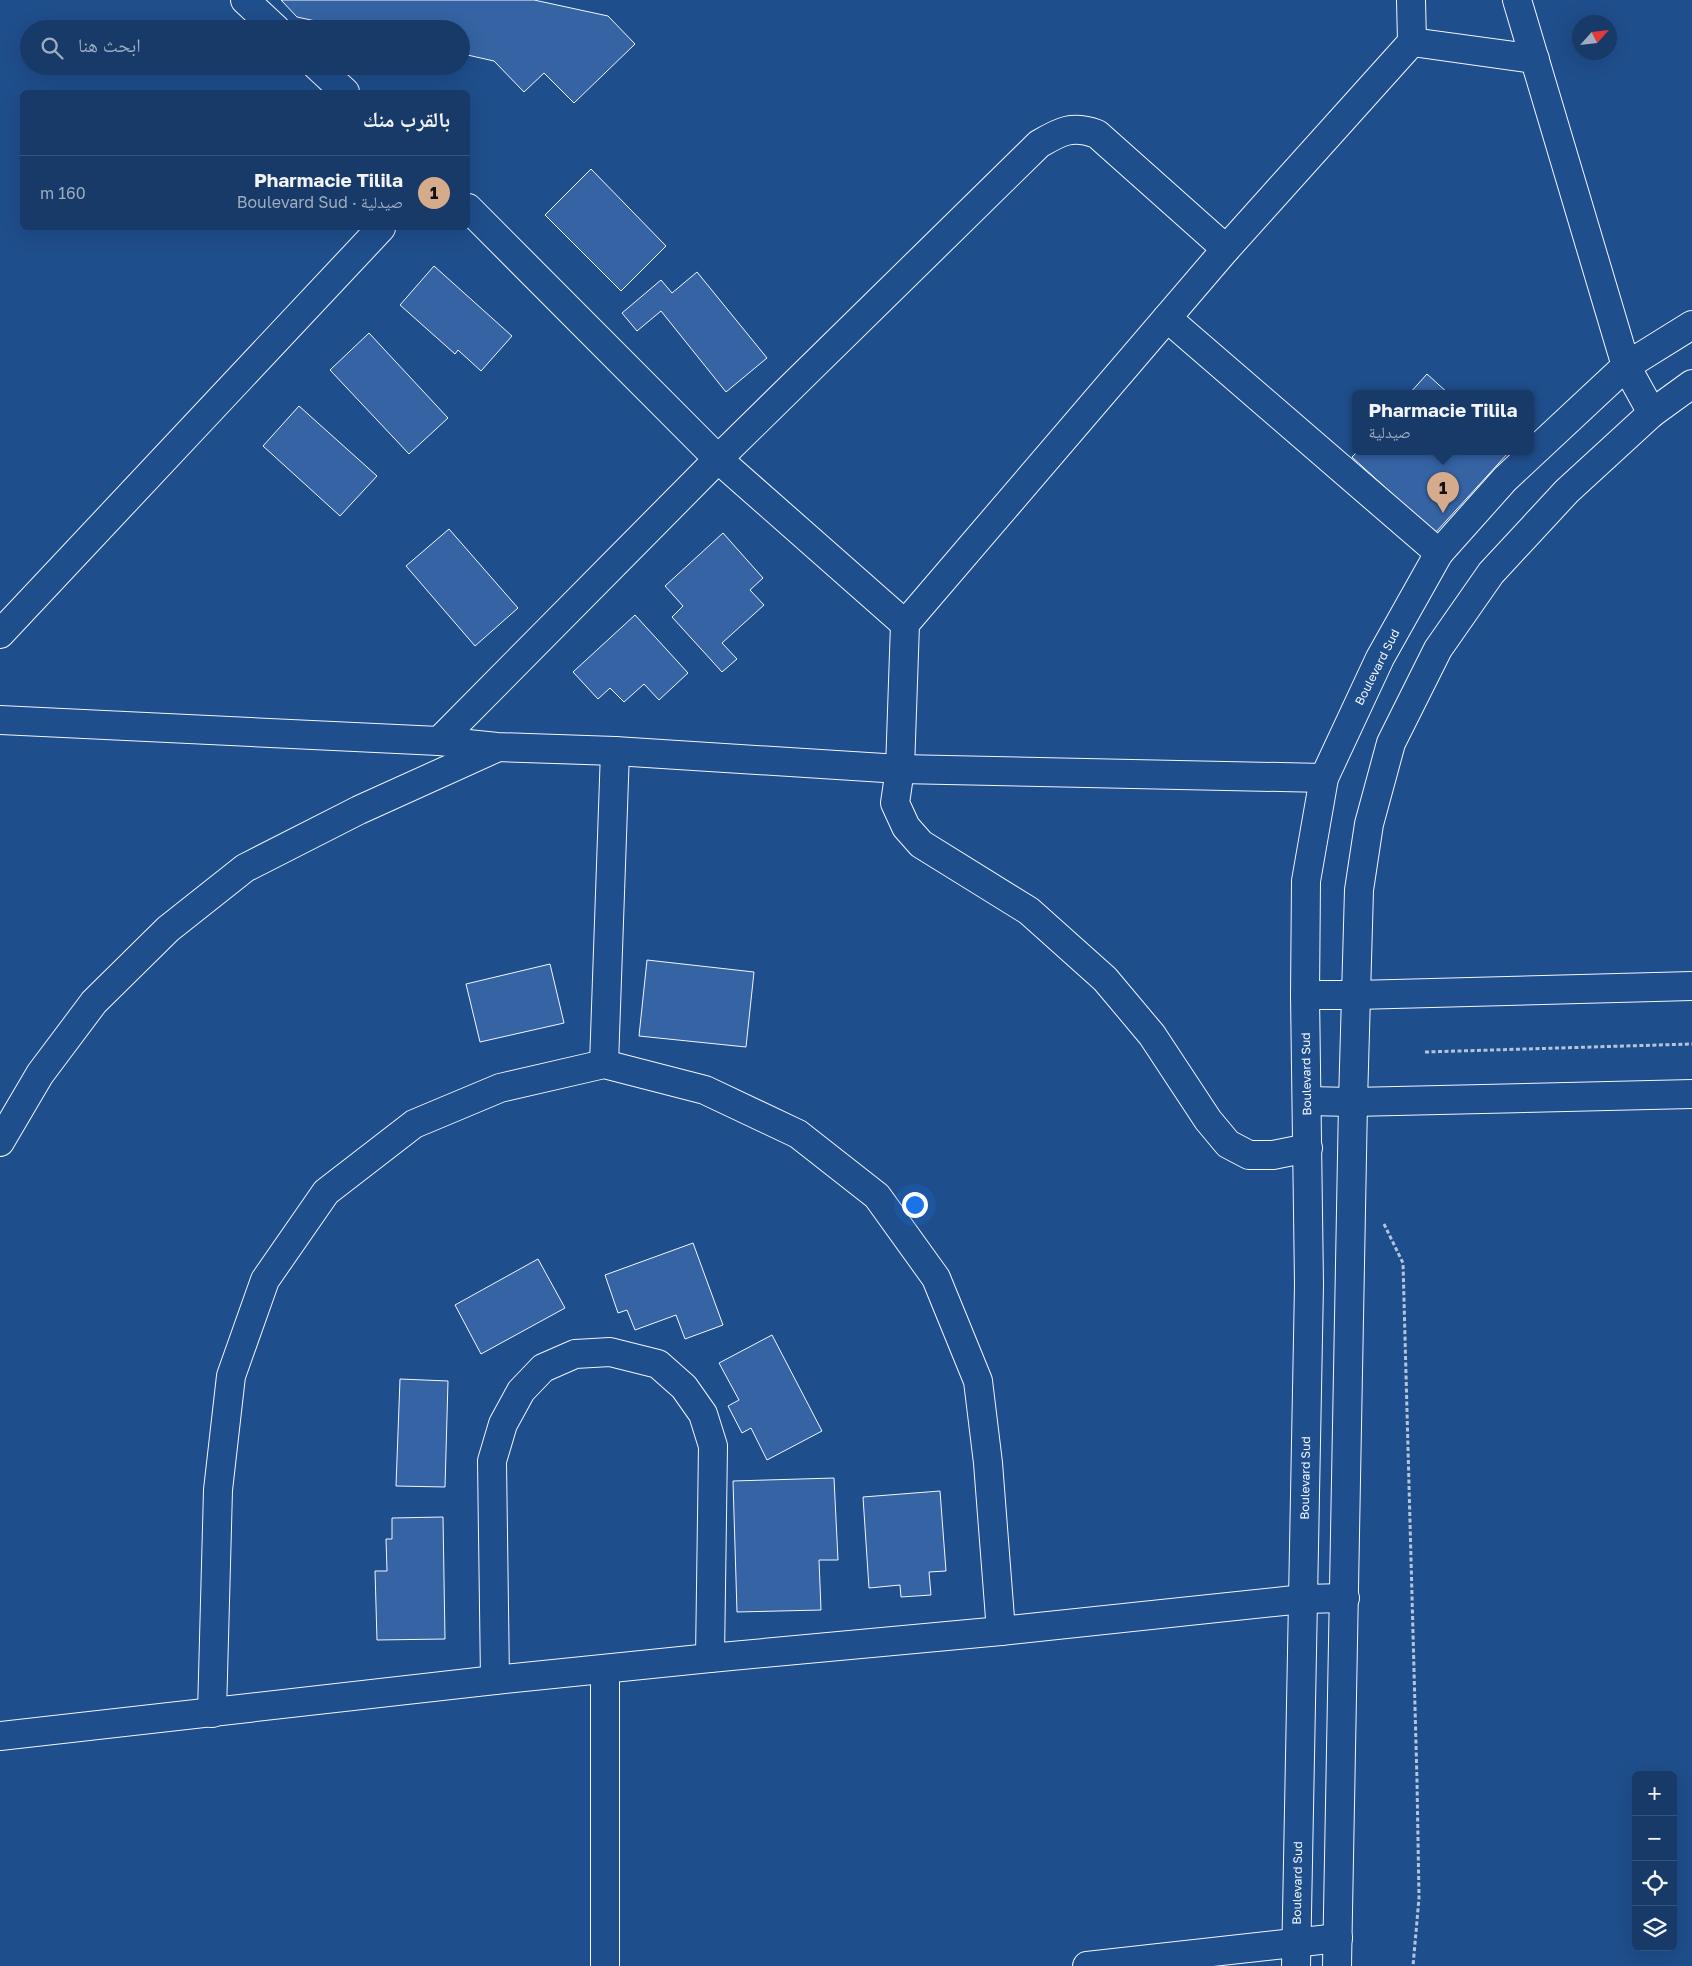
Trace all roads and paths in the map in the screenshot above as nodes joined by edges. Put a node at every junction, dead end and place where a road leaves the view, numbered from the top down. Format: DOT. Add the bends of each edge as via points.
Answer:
graph roads {
  1 [pos="245,0"];
  2 [pos="1411,0"];
  3 [pos="1517,0"];
  4 [pos="266,20"];
  5 [pos="1412,42"];
  6 [pos="1535,59"];
  7 [pos="327,75"];
  8 [pos="343,90"];
  9 [pos="470,210"];
  10 [pos="379,230"];
  11 [pos="1226,249"];
  12 [pos="1167,318"];
  13 [pos="1692,325"];
  14 [pos="1626,366"];
  15 [pos="1692,384"];
  16 [pos="1652,413"];
  17 [pos="1534,453"];
  18 [pos="1531,455"];
  19 [pos="718,459"];
  20 [pos="1439,553"];
  21 [pos="905,624"];
  22 [pos="0,634"];
  23 [pos="0,720"];
  24 [pos="440,742"];
  25 [pos="497,747"];
  26 [pos="615,751"];
  27 [pos="900,769"];
  28 [pos="1324,778"];
  29 [pos="1692,986"];
  30 [pos="1305,995"];
  31 [pos="1356,996"];
  32 [pos="1692,1044"];
  33 [pos="1425,1052"];
  34 [pos="604,1064"];
  35 [pos="1692,1094"];
  36 [pos="1307,1101"];
  37 [pos="1353,1102"];
  38 [pos="0,1142"];
  39 [pos="1308,1148"];
  40 [pos="1383,1221"];
  41 [pos="1345,1598"];
  42 [pos="1303,1599"];
  43 [pos="1000,1632"];
  44 [pos="710,1658"];
  45 [pos="605,1670"];
  46 [pos="495,1680"];
  47 [pos="212,1713"];
  48 [pos="0,1736"];
  49 [pos="1338,1938"];
  50 [pos="1296,1954"];
  51 [pos="605,1966"];
  52 [pos="1087,1966"];
  53 [pos="1337,1966"];
  54 [pos="1413,1966"];
  1 -- 4 [label="street"];
  2 -- 5 [label="street"];
  3 -- 6 [label="street"];
  5 -- 6 [label="street"];
  5 -- 11 [label="street"];
  6 -- 14 [label="street"];
  7 -- 8 [label="street"];
  9 -- 19 [label="street"];
  10 -- 22 [label="street"];
  11 -- 12 [label="street"];
  11 -- 19 [label="street" via="1097,134 1083,129 1062,131 1040,144"];
  12 -- 20 [label="street"];
  12 -- 21 [label="street"];
  13 -- 14 [label="street, Boulevard Sud"];
  14 -- 16 [label="street"];
  14 -- 17 [label="street, Boulevard Sud"];
  15 -- 16 [label="street"];
  16 -- 31 [label="street" via="1567,491 1491,573 1438,649 1391,743 1369,824 1359,890"];
  18 -- 20 [label="street, Boulevard Sud"];
  19 -- 21 [label="street"];
  19 -- 24 [label="street"];
  20 -- 28 [label="street, Boulevard Sud" via="1380,658"];
  21 -- 27 [label="street"];
  23 -- 24 [label="street"];
  24 -- 25 [label="street"];
  25 -- 26 [label="street"];
  25 -- 38 [label="street" via="359,810 245,868 168,929 94,1002 40,1074"];
  26 -- 27 [label="street"];
  26 -- 34 [label="street"];
  27 -- 28 [label="street"];
  27 -- 39 [label="street" via="895,803 906,827 921,844 1029,911 1105,979 1152,1035 1208,1120 1228,1144 1249,1155 1273,1155"];
  28 -- 30 [label="street, Boulevard Sud" via="1306,881"];
  29 -- 31 [label="street"];
  30 -- 31 [label="street"];
  30 -- 36 [label="street, Boulevard Sud"];
  31 -- 37 [label="street"];
  32 -- 33 [label="path"];
  34 -- 43 [label="street" via="705,1090 798,1134 877,1196 936,1278 978,1380 988,1463"];
  34 -- 47 [label="street" via="500,1088 414,1124 326,1192 265,1280 231,1376 218,1490"];
  35 -- 37 [label="street"];
  36 -- 37 [label="street"];
  36 -- 39 [label="street, Boulevard Sud"];
  37 -- 41 [label="street"];
  39 -- 42 [label="street, Boulevard Sud" via="1309,1285"];
  40 -- 54 [label="path" via="1403,1263 1418,1781 1419,1898"];
  41 -- 42 [label="street"];
  41 -- 49 [label="street"];
  42 -- 43 [label="street"];
  42 -- 50 [label="street, Boulevard Sud"];
  43 -- 44 [label="street"];
  44 -- 45 [label="street"];
  44 -- 46 [label="street" via="713,1446 703,1414 684,1387 658,1364 610,1352 576,1354 543,1368 521,1392 503,1424 492,1461"];
  45 -- 46 [label="street"];
  45 -- 51 [label="street"];
  46 -- 47 [label="street"];
  47 -- 48 [label="street"];
  49 -- 50 [label="street"];
  49 -- 53 [label="street"];
  50 -- 52 [label="street"];
}
